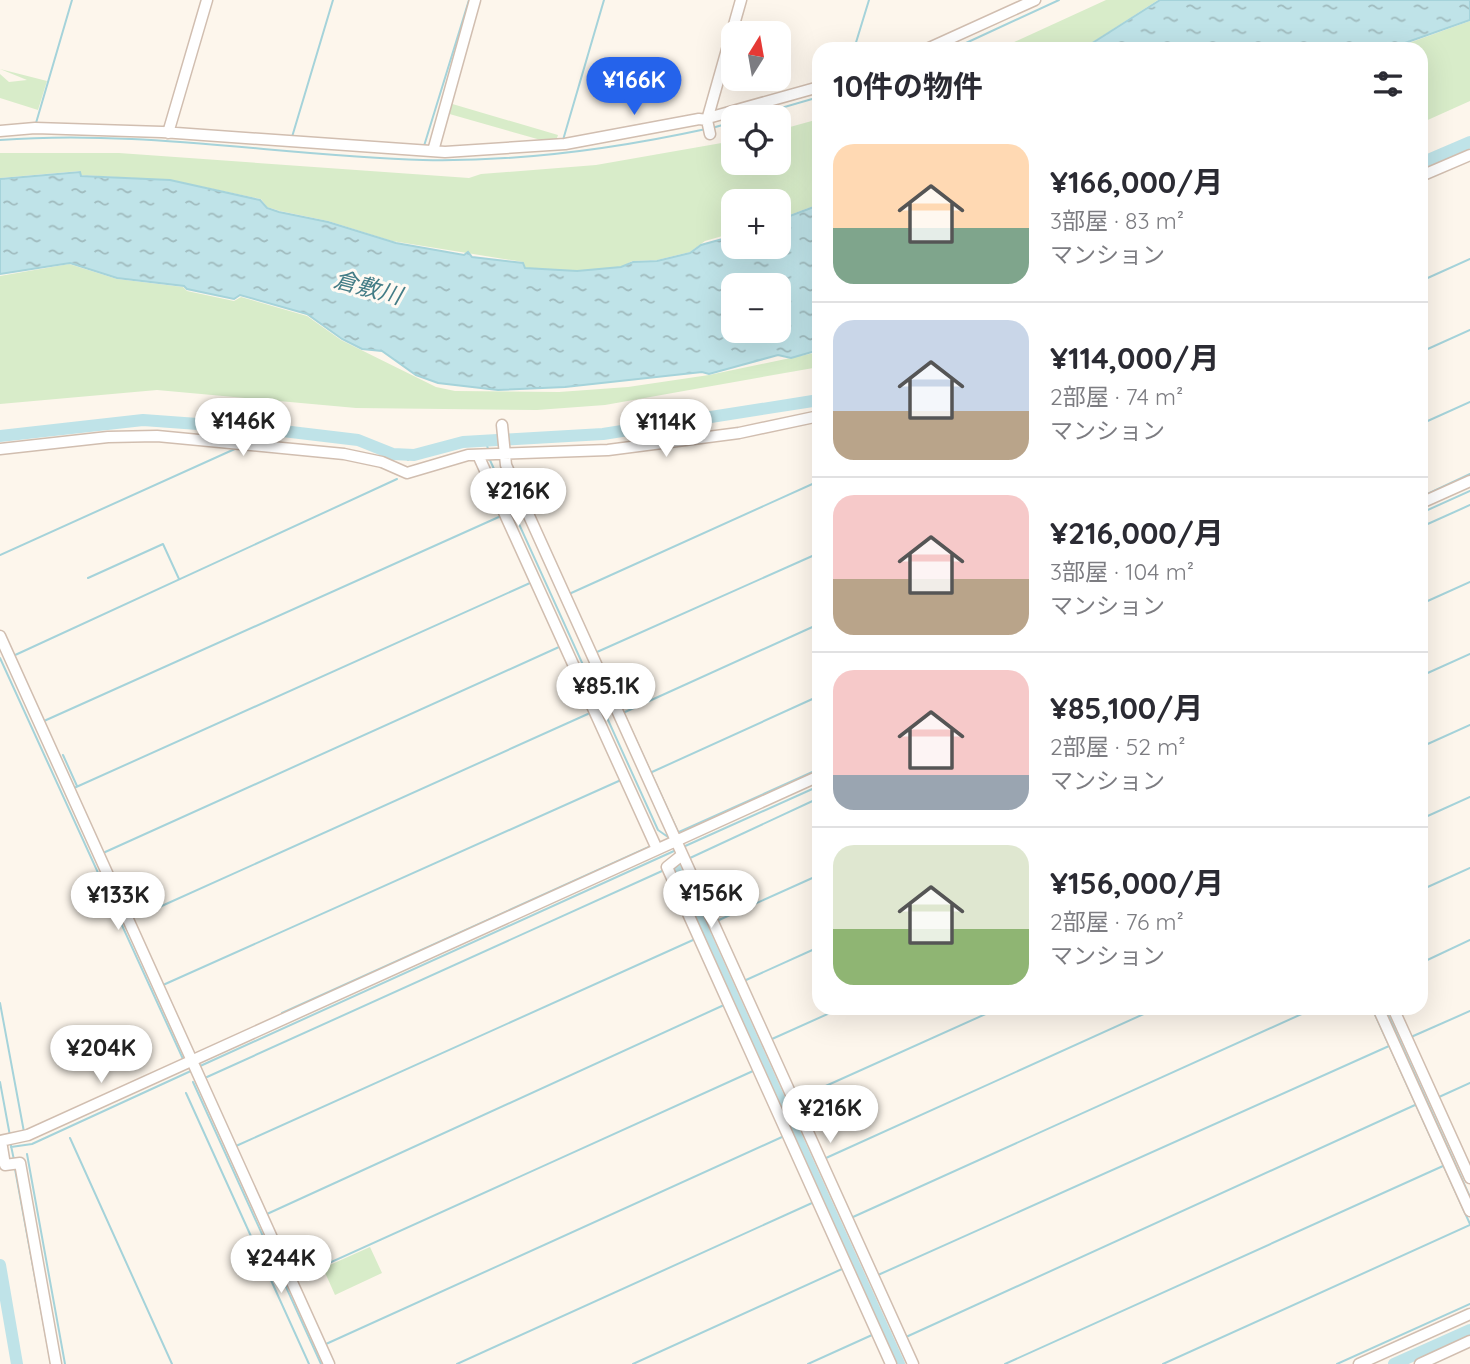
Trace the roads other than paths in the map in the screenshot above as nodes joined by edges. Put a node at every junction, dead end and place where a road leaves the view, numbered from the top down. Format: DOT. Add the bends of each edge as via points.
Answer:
graph roads {
  1 [pos="207,0"];
  2 [pos="475,0"];
  3 [pos="741,0"];
  4 [pos="1035,0"];
  5 [pos="942,42"];
  6 [pos="812,89"];
  7 [pos="706,124"];
  8 [pos="0,131"];
  9 [pos="165,133"];
  10 [pos="427,152"];
  11 [pos="1470,155"];
  12 [pos="1428,173"];
  13 [pos="812,417"];
  14 [pos="503,429"];
  15 [pos="0,449"];
  16 [pos="504,453"];
  17 [pos="485,455"];
  18 [pos="1470,481"];
  19 [pos="1428,500"];
  20 [pos="0,636"];
  21 [pos="812,780"];
  22 [pos="679,848"];
  23 [pos="657,849"];
  24 [pos="1381,1015"];
  25 [pos="1396,1015"];
  26 [pos="195,1065"];
  27 [pos="6,1140"];
  28 [pos="1470,1178"];
  29 [pos="1470,1211"];
  30 [pos="1470,1314"];
  31 [pos="1470,1341"];
  32 [pos="56,1364"];
  33 [pos="329,1364"];
  34 [pos="891,1364"];
  35 [pos="913,1364"];
  36 [pos="1359,1364"];
  37 [pos="1420,1364"];
  1 -- 9 [label="street"];
  2 -- 10 [label="street"];
  3 -- 7 [label="street"];
  4 -- 5 [label="street"];
  6 -- 7 [label="street"];
  7 -- 10 [label="street" via="563,144"];
  8 -- 9 [label="street"];
  9 -- 10 [label="street"];
  11 -- 12 [label="street"];
  13 -- 16 [label="street" via="653,445 562,454"];
  14 -- 16 [label="street"];
  15 -- 17 [label="street" via="157,436 344,454 407,473 468,455"];
  16 -- 17 [label="street"];
  16 -- 22 [label="street"];
  17 -- 23 [label="street"];
  18 -- 19 [label="street"];
  20 -- 26 [label="street"];
  21 -- 22 [label="street"];
  22 -- 23 [label="street"];
  22 -- 34 [label="street" via="667,867"];
  22 -- 35 [label="street"];
  23 -- 26 [label="street"];
  24 -- 29 [label="street"];
  25 -- 28 [label="street"];
  26 -- 27 [label="street"];
  26 -- 33 [label="street"];
  27 -- 32 [label="street" via="5,1165 20,1163"];
  30 -- 36 [label="street"];
  31 -- 37 [label="street"];
}
